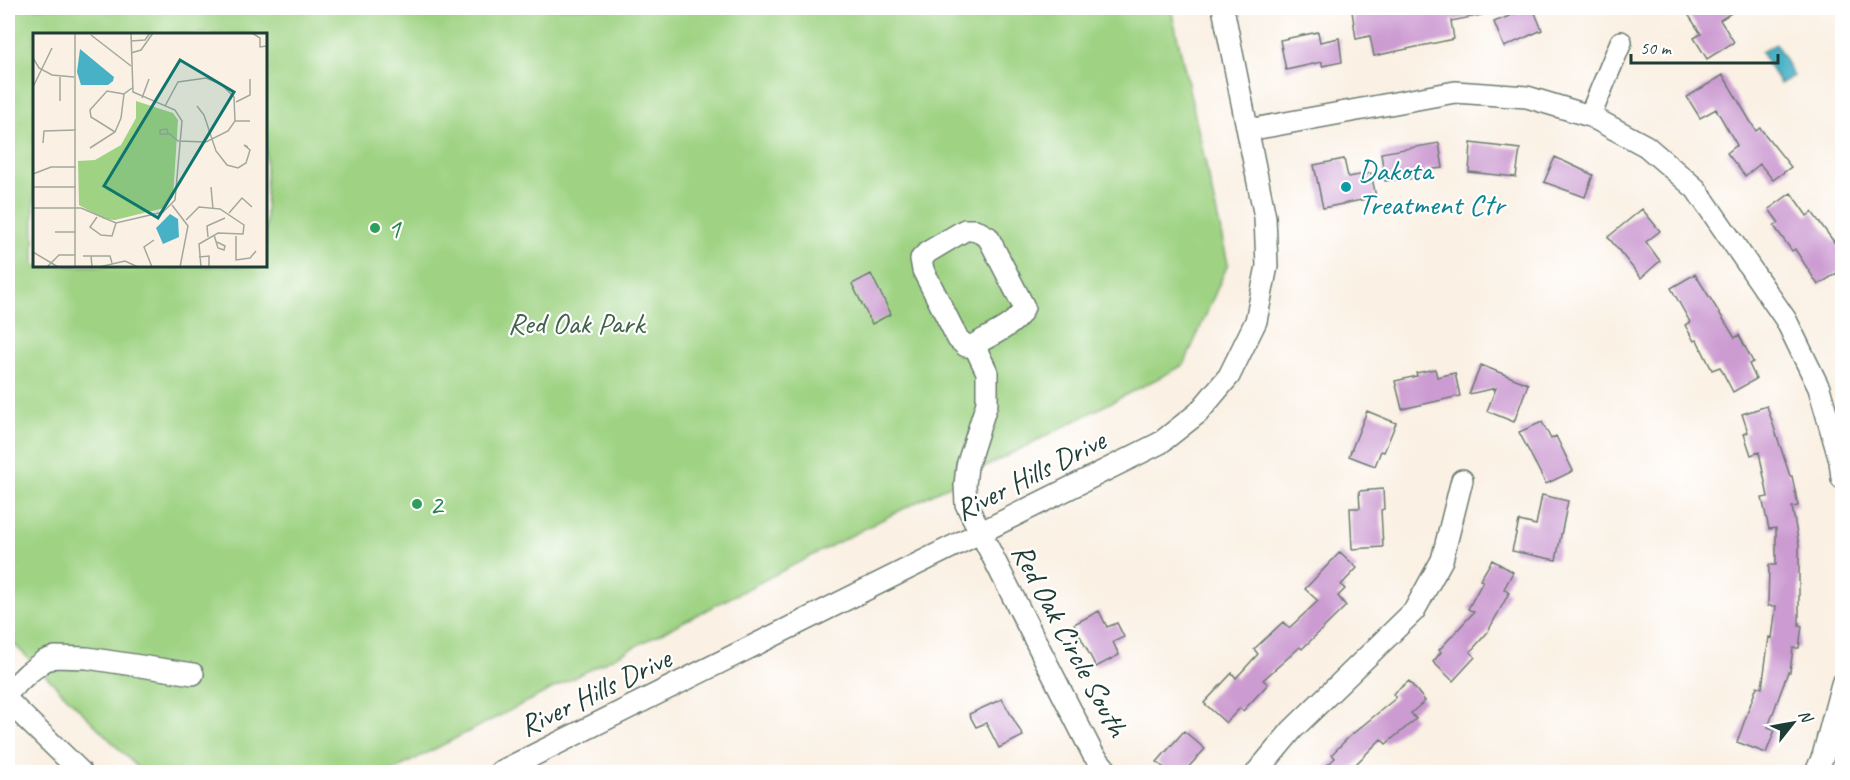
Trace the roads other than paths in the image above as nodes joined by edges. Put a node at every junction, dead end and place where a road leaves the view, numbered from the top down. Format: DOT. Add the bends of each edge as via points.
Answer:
graph roads {
  1 [pos="1223,8"];
  2 [pos="1621,42"];
  3 [pos="1590,116"];
  4 [pos="1248,130"];
  5 [pos="974,345"];
  6 [pos="1842,478"];
  7 [pos="1462,480"];
  8 [pos="981,534"];
  9 [pos="193,674"];
  10 [pos="1842,684"];
  11 [pos="8,692"];
  12 [pos="8,701"];
  13 [pos="81,772"];
  14 [pos="500,772"];
  15 [pos="1108,772"];
  16 [pos="1257,772"];
  17 [pos="1816,772"];
  1 -- 4 [label="street, River Hills Drive"];
  2 -- 3 [label="street"];
  3 -- 4 [label="street" via="1527,97 1455,92"];
  3 -- 6 [label="street" via="1646,146 1696,189 1786,320 1819,388"];
  4 -- 8 [label="street, River Hills Drive" via="1265,217 1267,266 1256,321 1229,376 1198,413 1160,443"];
  5 -- 5 [label="street" via="966,346 958,339 921,259 965,230 988,237 1024,307 1013,322"];
  5 -- 8 [label="street, Red Oak Circle South" via="987,372 987,403 971,450 965,485 966,504"];
  7 -- 16 [label="street" via="1442,560 1414,611 1292,730"];
  8 -- 14 [label="street, River Hills Drive"];
  8 -- 15 [label="street, Red Oak Circle South" via="1093,754"];
  9 -- 11 [label="street" via="55,657 44,661"];
  10 -- 17 [label="street"];
  12 -- 13 [label="street"];
}
